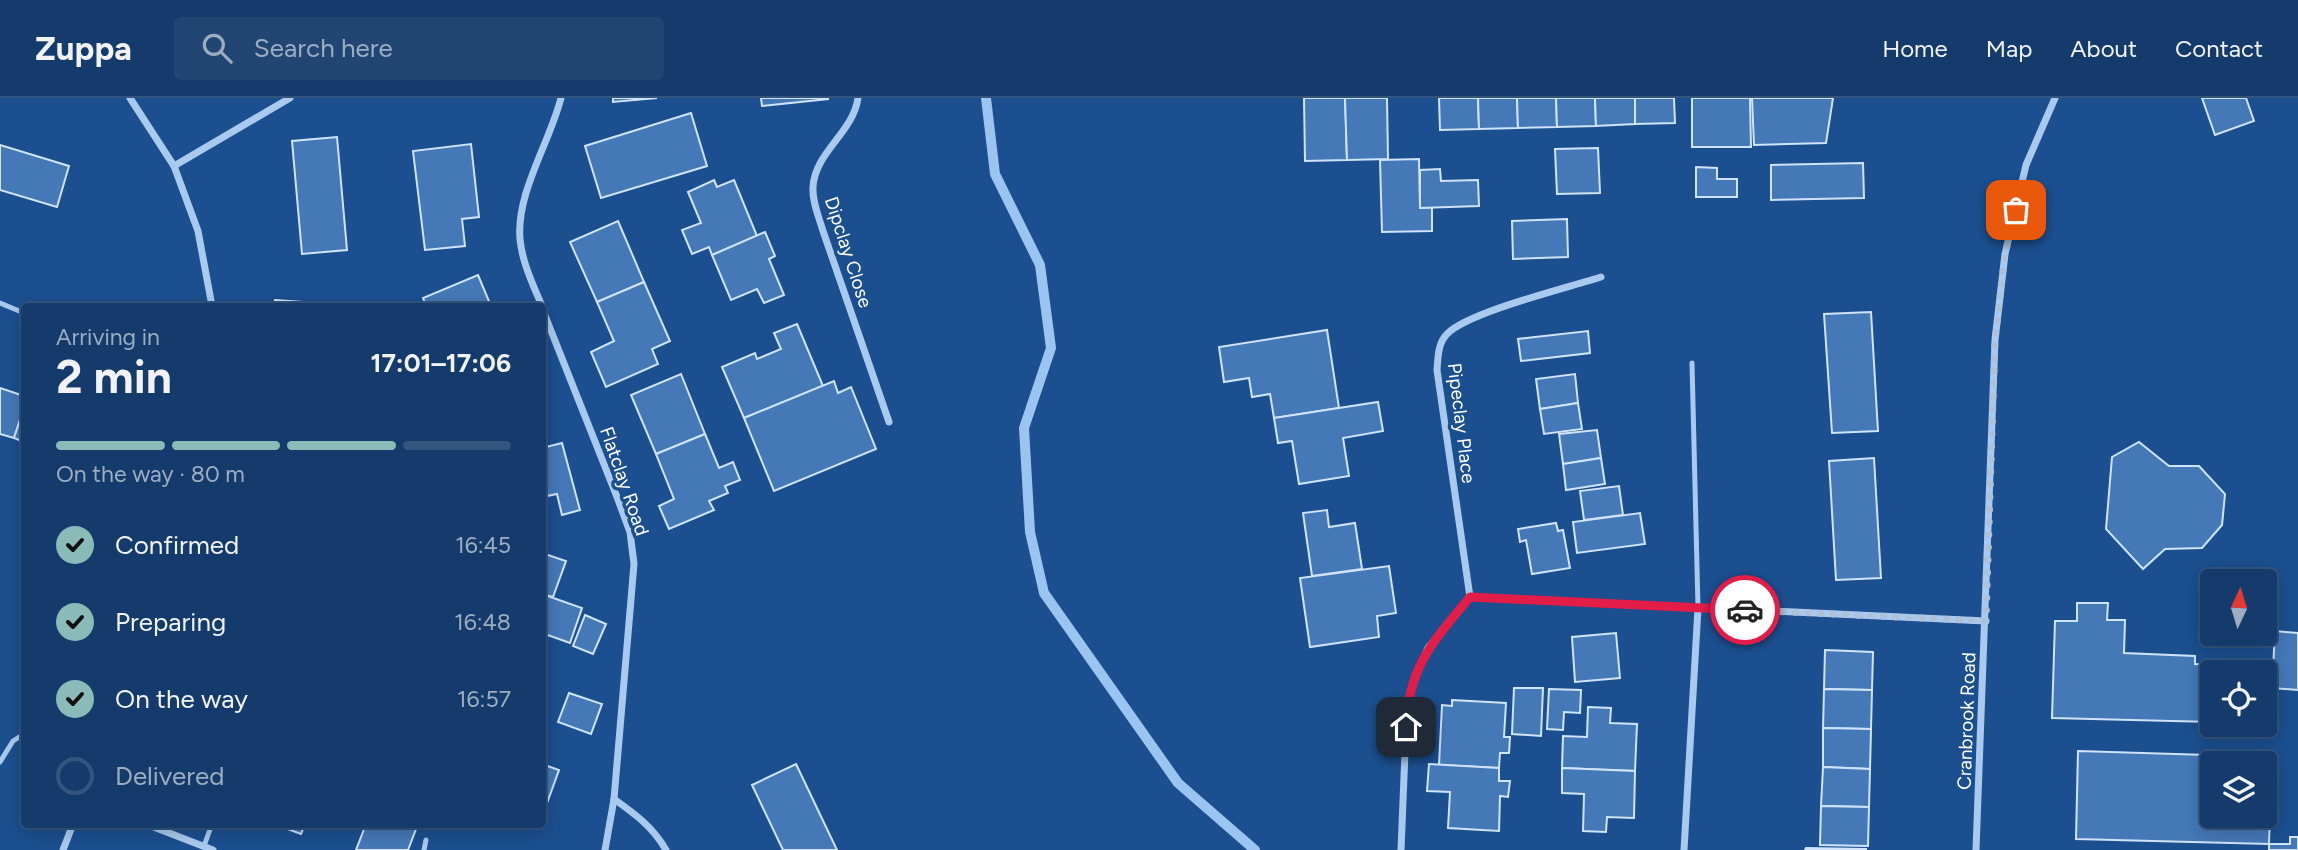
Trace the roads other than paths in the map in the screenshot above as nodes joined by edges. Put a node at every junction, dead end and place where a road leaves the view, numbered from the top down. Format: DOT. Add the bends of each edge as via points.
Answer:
graph roads {
  1 [pos="130,98"];
  2 [pos="290,98"];
  3 [pos="561,98"];
  4 [pos="858,98"];
  5 [pos="2055,98"];
  6 [pos="174,166"];
  7 [pos="1601,277"];
  8 [pos="0,303"];
  9 [pos="211,303"];
  10 [pos="540,303"];
  11 [pos="21,312"];
  12 [pos="546,317"];
  13 [pos="1692,363"];
  14 [pos="890,422"];
  15 [pos="1470,597"];
  16 [pos="1698,608"];
  17 [pos="1986,621"];
  18 [pos="21,736"];
  19 [pos="0,762"];
  20 [pos="614,799"];
  21 [pos="71,828"];
  22 [pos="157,828"];
  23 [pos="211,828"];
  24 [pos="426,840"];
  25 [pos="204,846"];
  26 [pos="63,850"];
  27 [pos="213,850"];
  28 [pos="424,850"];
  29 [pos="605,850"];
  30 [pos="666,850"];
  31 [pos="1401,850"];
  32 [pos="1684,850"];
  33 [pos="1976,850"];
  1 -- 6 [label="street"];
  2 -- 6 [label="street"];
  3 -- 10 [label="street, Flatclay Road" via="522,214 522,248"];
  4 -- 14 [label="street, Dipclay Close" via="849,124 820,163 813,187 815,207"];
  5 -- 17 [label="street, Cranbrook Road" via="2026,165 2005,254 1995,340"];
  6 -- 9 [label="street" via="198,231"];
  7 -- 15 [label="street, Pipeclay Place" via="1465,320 1446,335 1438,352"];
  8 -- 11 [label="lane"];
  12 -- 20 [label="street, Flatclay Road" via="617,497 634,564"];
  13 -- 16 [label="lane"];
  15 -- 16 [label="street"];
  15 -- 31 [label="street" via="1428,648 1407,703"];
  16 -- 17 [label="street"];
  16 -- 32 [label="street"];
  17 -- 33 [label="street, Cranbrook Road"];
  18 -- 19 [label="lane"];
  20 -- 29 [label="street, Flatclay Road"];
  20 -- 30 [label="street" via="642,818"];
  21 -- 26 [label="street"];
  22 -- 25 [label="street"];
  23 -- 25 [label="lane"];
  24 -- 28 [label="lane"];
  25 -- 27 [label="street"];
}
